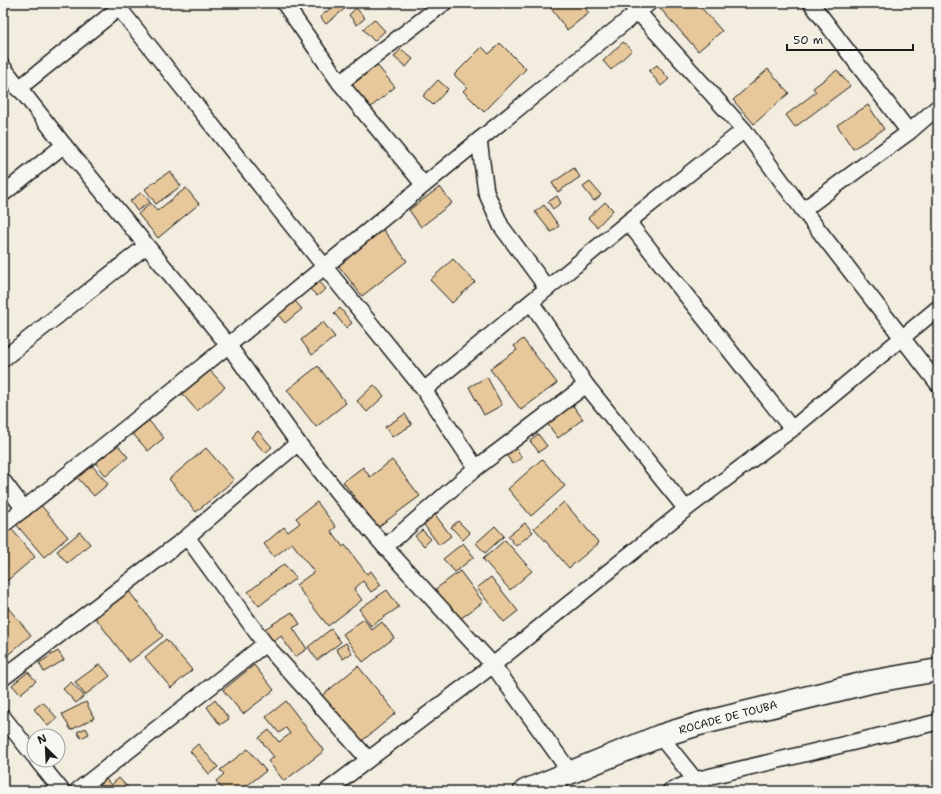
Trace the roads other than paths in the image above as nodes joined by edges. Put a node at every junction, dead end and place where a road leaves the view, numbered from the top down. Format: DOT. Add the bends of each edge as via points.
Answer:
graph roads {
  1 [pos="284,3"];
  2 [pos="444,3"];
  3 [pos="649,3"];
  4 [pos="811,3"];
  5 [pos="122,6"];
  6 [pos="634,8"];
  7 [pos="3,67"];
  8 [pos="340,83"];
  9 [pos="18,88"];
  10 [pos="938,107"];
  11 [pos="744,130"];
  12 [pos="909,132"];
  13 [pos="480,140"];
  14 [pos="64,145"];
  15 [pos="423,184"];
  16 [pos="3,194"];
  17 [pos="803,210"];
  18 [pos="628,222"];
  19 [pos="146,246"];
  20 [pos="324,266"];
  21 [pos="548,288"];
  22 [pos="531,302"];
  23 [pos="938,308"];
  24 [pos="903,337"];
  25 [pos="229,346"];
  26 [pos="3,359"];
  27 [pos="938,384"];
  28 [pos="586,385"];
  29 [pos="424,390"];
  30 [pos="792,429"];
  31 [pos="298,443"];
  32 [pos="476,468"];
  33 [pos="3,481"];
  34 [pos="24,509"];
  35 [pos="686,509"];
  36 [pos="3,526"];
  37 [pos="187,537"];
  38 [pos="385,546"];
  39 [pos="265,644"];
  40 [pos="493,665"];
  41 [pos="938,670"];
  42 [pos="3,678"];
  43 [pos="3,717"];
  44 [pos="938,722"];
  45 [pos="660,736"];
  46 [pos="26,746"];
  47 [pos="368,759"];
  48 [pos="43,768"];
  49 [pos="570,772"];
  50 [pos="700,786"];
  51 [pos="62,791"];
  52 [pos="77,791"];
  53 [pos="327,791"];
  54 [pos="525,791"];
  55 [pos="670,791"];
  1 -- 8 [label="street"];
  2 -- 8 [label="street"];
  3 -- 6 [label="street"];
  4 -- 12 [label="street"];
  5 -- 9 [label="street"];
  5 -- 20 [label="street"];
  6 -- 11 [label="street"];
  6 -- 13 [label="street"];
  7 -- 9 [label="street"];
  8 -- 15 [label="street"];
  9 -- 14 [label="street"];
  10 -- 12 [label="street"];
  11 -- 17 [label="street"];
  11 -- 18 [label="street"];
  12 -- 17 [label="street"];
  13 -- 15 [label="street"];
  13 -- 21 [label="street" via="486,192 501,226"];
  14 -- 16 [label="street"];
  14 -- 19 [label="street"];
  15 -- 20 [label="street"];
  17 -- 24 [label="street"];
  18 -- 21 [label="street"];
  18 -- 30 [label="street"];
  19 -- 25 [label="street"];
  19 -- 26 [label="street"];
  20 -- 25 [label="street"];
  20 -- 29 [label="street"];
  21 -- 22 [label="street"];
  22 -- 28 [label="street"];
  22 -- 29 [label="street"];
  23 -- 24 [label="street"];
  24 -- 27 [label="street"];
  24 -- 30 [label="street"];
  25 -- 31 [label="street"];
  25 -- 34 [label="street"];
  28 -- 32 [label="street"];
  28 -- 35 [label="street"];
  29 -- 32 [label="street"];
  30 -- 35 [label="street"];
  31 -- 37 [label="street"];
  31 -- 38 [label="street"];
  32 -- 38 [label="street"];
  33 -- 34 [label="street"];
  34 -- 36 [label="street"];
  35 -- 40 [label="street"];
  37 -- 39 [label="street"];
  37 -- 42 [label="street"];
  38 -- 40 [label="street"];
  39 -- 47 [label="street"];
  39 -- 52 [label="street"];
  40 -- 47 [label="street"];
  40 -- 49 [label="street"];
  41 -- 45 [label="main road, ROCADE DE TOUBA" via="870,682"];
  43 -- 46 [label="street"];
  44 -- 50 [label="street"];
  45 -- 49 [label="main road, ROCADE DE TOUBA"];
  45 -- 50 [label="street"];
  47 -- 53 [label="street"];
  48 -- 51 [label="street"];
  49 -- 54 [label="main road, ROCADE DE TOUBA"];
  50 -- 55 [label="street"];
}
